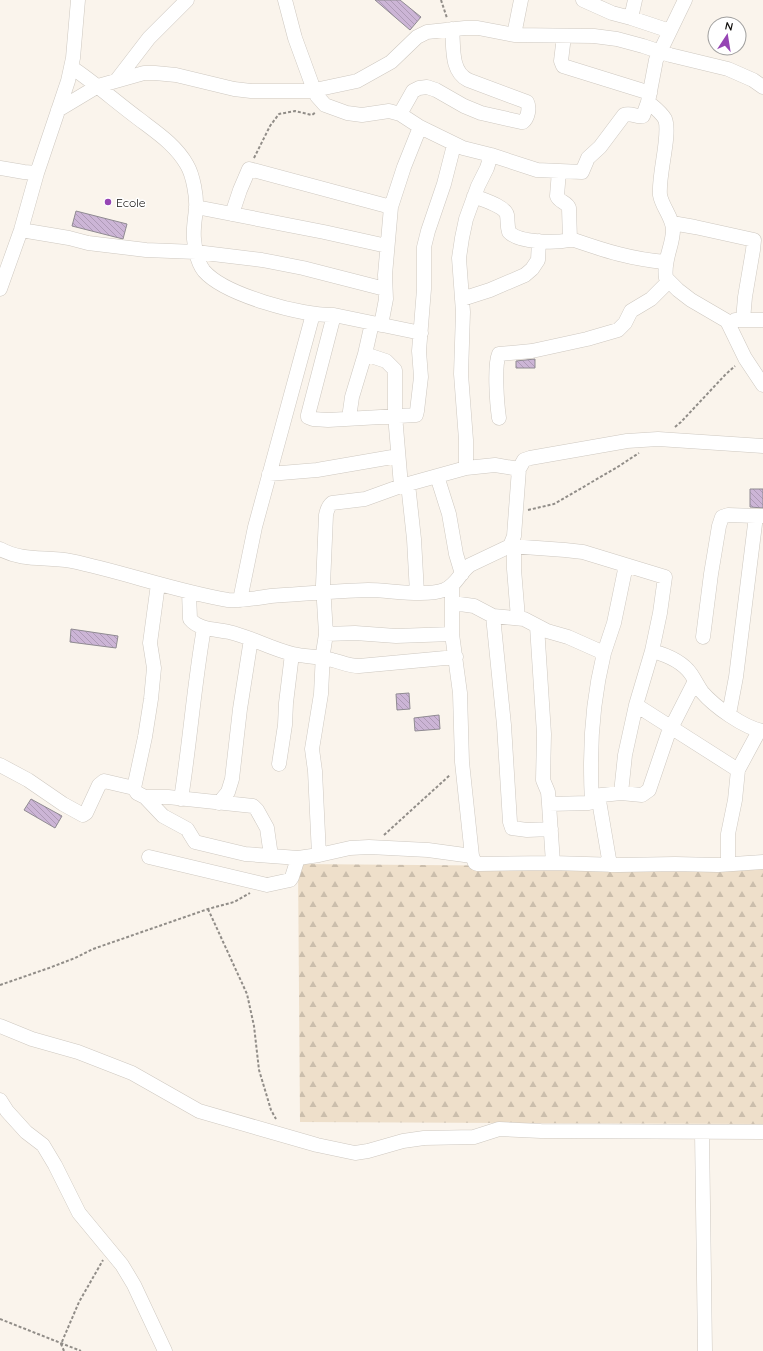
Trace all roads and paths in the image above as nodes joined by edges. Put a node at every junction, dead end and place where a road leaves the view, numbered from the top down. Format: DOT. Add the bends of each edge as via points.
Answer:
graph roads {
  1 [pos="78,0"];
  2 [pos="187,0"];
  3 [pos="285,0"];
  4 [pos="441,0"];
  5 [pos="521,0"];
  6 [pos="583,0"];
  7 [pos="635,0"];
  8 [pos="685,0"];
  9 [pos="631,18"];
  10 [pos="452,29"];
  11 [pos="670,31"];
  12 [pos="514,35"];
  13 [pos="564,36"];
  14 [pos="659,51"];
  15 [pos="72,67"];
  16 [pos="116,81"];
  17 [pos="98,86"];
  18 [pos="763,87"];
  19 [pos="314,90"];
  20 [pos="649,98"];
  21 [pos="325,104"];
  22 [pos="58,110"];
  23 [pos="400,114"];
  24 [pos="420,126"];
  25 [pos="454,145"];
  26 [pos="492,155"];
  27 [pos="0,168"];
  28 [pos="249,169"];
  29 [pos="559,171"];
  30 [pos="37,173"];
  31 [pos="474,196"];
  32 [pos="196,207"];
  33 [pos="391,207"];
  34 [pos="232,214"];
  35 [pos="672,223"];
  36 [pos="21,230"];
  37 [pos="570,240"];
  38 [pos="539,241"];
  39 [pos="387,246"];
  40 [pos="196,252"];
  41 [pos="665,262"];
  42 [pos="669,281"];
  43 [pos="0,289"];
  44 [pos="385,289"];
  45 [pos="462,299"];
  46 [pos="313,314"];
  47 [pos="334,315"];
  48 [pos="743,320"];
  49 [pos="763,320"];
  50 [pos="728,321"];
  51 [pos="377,324"];
  52 [pos="421,333"];
  53 [pos="365,354"];
  54 [pos="763,385"];
  55 [pos="394,415"];
  56 [pos="349,418"];
  57 [pos="499,418"];
  58 [pos="763,446"];
  59 [pos="398,456"];
  60 [pos="466,468"];
  61 [pos="519,469"];
  62 [pos="269,474"];
  63 [pos="437,476"];
  64 [pos="404,485"];
  65 [pos="759,516"];
  66 [pos="512,546"];
  67 [pos="0,549"];
  68 [pos="626,565"];
  69 [pos="462,574"];
  70 [pos="158,584"];
  71 [pos="452,586"];
  72 [pos="189,592"];
  73 [pos="417,592"];
  74 [pos="324,593"];
  75 [pos="240,600"];
  76 [pos="452,603"];
  77 [pos="492,616"];
  78 [pos="518,618"];
  79 [pos="537,626"];
  80 [pos="204,628"];
  81 [pos="326,634"];
  82 [pos="452,634"];
  83 [pos="703,637"];
  84 [pos="251,639"];
  85 [pos="652,651"];
  86 [pos="604,653"];
  87 [pos="292,654"];
  88 [pos="456,657"];
  89 [pos="322,658"];
  90 [pos="695,681"];
  91 [pos="636,705"];
  92 [pos="729,714"];
  93 [pos="671,727"];
  94 [pos="761,731"];
  95 [pos="462,762"];
  96 [pos="279,764"];
  97 [pos="0,765"];
  98 [pos="738,770"];
  99 [pos="134,788"];
  100 [pos="621,793"];
  101 [pos="595,795"];
  102 [pos="145,797"];
  103 [pos="181,799"];
  104 [pos="219,803"];
  105 [pos="549,804"];
  106 [pos="551,829"];
  107 [pos="369,847"];
  108 [pos="319,855"];
  109 [pos="271,856"];
  110 [pos="472,856"];
  111 [pos="149,857"];
  112 [pos="298,858"];
  113 [pos="763,862"];
  114 [pos="553,863"];
  115 [pos="728,864"];
  116 [pos="610,865"];
  117 [pos="267,885"];
  118 [pos="208,909"];
  119 [pos="0,985"];
  120 [pos="0,1026"];
  121 [pos="0,1100"];
  122 [pos="702,1132"];
  123 [pos="763,1132"];
  124 [pos="284,1136"];
  125 [pos="108,1250"];
  126 [pos="0,1319"];
  127 [pos="61,1344"];
  128 [pos="64,1351"];
  129 [pos="81,1351"];
  130 [pos="165,1351"];
  131 [pos="705,1351"];
  1 -- 15 [label="street"];
  2 -- 16 [label="street" via="148,38"];
  3 -- 19 [label="street" via="295,38"];
  4 -- 10 [label="path"];
  5 -- 12 [label="street"];
  6 -- 9 [label="street"];
  7 -- 9 [label="street"];
  8 -- 11 [label="street"];
  9 -- 11 [label="street"];
  10 -- 12 [label="street" via="478,28"];
  10 -- 19 [label="street" via="427,32 391,62 357,81"];
  10 -- 23 [label="street" via="455,65 460,76 527,102 526,119 521,122 481,113 427,88 413,91"];
  11 -- 14 [label="street"];
  12 -- 13 [label="street"];
  13 -- 14 [label="street" via="617,39"];
  13 -- 20 [label="street" via="561,61 563,66"];
  14 -- 18 [label="street" via="728,69"];
  14 -- 20 [label="street" via="653,69"];
  15 -- 17 [label="street"];
  15 -- 22 [label="street"];
  16 -- 17 [label="street"];
  16 -- 19 [label="street" via="144,73 154,73 251,91"];
  17 -- 22 [label="street"];
  17 -- 32 [label="street" via="155,130 179,153 188,166 193,181"];
  19 -- 21 [label="street"];
  20 -- 29 [label="street" via="643,116 627,113 621,117 600,147 588,158 583,171"];
  20 -- 35 [label="street" via="664,117 666,126 660,194"];
  21 -- 23 [label="street" via="347,113 362,115 389,111"];
  21 -- 28 [label="path" via="312,115 295,111 279,114 270,126"];
  22 -- 30 [label="street"];
  23 -- 24 [label="street"];
  24 -- 25 [label="street"];
  24 -- 33 [label="street"];
  25 -- 26 [label="street"];
  25 -- 52 [label="street" via="424,247"];
  26 -- 29 [label="street" via="537,170"];
  26 -- 31 [label="street"];
  27 -- 30 [label="street"];
  28 -- 33 [label="street"];
  28 -- 34 [label="street"];
  29 -- 37 [label="street" via="557,198 569,207"];
  30 -- 36 [label="street"];
  31 -- 38 [label="street" via="504,210 511,234"];
  31 -- 45 [label="street" via="462,238 459,263"];
  32 -- 34 [label="street"];
  32 -- 40 [label="street" via="193,228"];
  33 -- 39 [label="street"];
  34 -- 39 [label="street"];
  35 -- 41 [label="street" via="672,235"];
  35 -- 48 [label="street" via="754,240"];
  36 -- 40 [label="street" via="88,243 146,250"];
  36 -- 43 [label="street"];
  37 -- 38 [label="street"];
  37 -- 41 [label="street" via="627,257"];
  38 -- 45 [label="street" via="538,260 532,270 490,290"];
  39 -- 44 [label="street"];
  40 -- 44 [label="street" via="303,268"];
  40 -- 46 [label="street" via="198,262 204,271 223,285 261,301"];
  41 -- 42 [label="street" via="665,275"];
  42 -- 50 [label="street" via="691,300"];
  42 -- 57 [label="street" via="653,297 631,311 625,324 618,330 532,352 499,354 496,386"];
  44 -- 51 [label="street" via="386,304"];
  45 -- 60 [label="street" via="461,374"];
  46 -- 47 [label="street"];
  46 -- 62 [label="street"];
  47 -- 51 [label="street"];
  47 -- 56 [label="street" via="308,416 320,420"];
  48 -- 49 [label="street"];
  48 -- 50 [label="street"];
  50 -- 54 [label="street" via="745,358"];
  51 -- 52 [label="street"];
  51 -- 53 [label="street"];
  52 -- 55 [label="street" via="421,377 417,413"];
  53 -- 55 [label="street" via="386,360 394,370"];
  53 -- 56 [label="street" via="352,397"];
  55 -- 56 [label="street"];
  55 -- 59 [label="street"];
  58 -- 61 [label="street" via="658,440 628,441 530,458 524,460"];
  59 -- 62 [label="street" via="316,470"];
  59 -- 64 [label="street"];
  60 -- 61 [label="street" via="495,465"];
  60 -- 63 [label="street"];
  61 -- 66 [label="street"];
  62 -- 75 [label="street"];
  63 -- 64 [label="street"];
  63 -- 69 [label="street" via="449,514"];
  64 -- 73 [label="street" via="414,539"];
  64 -- 74 [label="street" via="365,499 332,503 328,506"];
  65 -- 83 [label="street" via="722,517"];
  65 -- 92 [label="street"];
  66 -- 68 [label="street" via="574,551"];
  66 -- 69 [label="street" via="470,565"];
  66 -- 78 [label="street"];
  67 -- 70 [label="street" via="19,556 70,561"];
  68 -- 85 [label="street" via="664,576 666,579"];
  68 -- 86 [label="street" via="614,623"];
  69 -- 71 [label="street"];
  70 -- 72 [label="street"];
  70 -- 99 [label="street" via="150,643 154,668 151,699"];
  71 -- 73 [label="street" via="442,591"];
  71 -- 76 [label="street"];
  72 -- 75 [label="street" via="224,600"];
  72 -- 80 [label="street" via="190,619"];
  73 -- 74 [label="street" via="367,590"];
  74 -- 75 [label="street"];
  74 -- 81 [label="street"];
  76 -- 77 [label="street" via="474,606"];
  76 -- 82 [label="street"];
  77 -- 78 [label="street"];
  77 -- 106 [label="street" via="504,725 510,822 512,828 518,830"];
  78 -- 79 [label="street"];
  79 -- 86 [label="street"];
  79 -- 105 [label="street" via="544,734 543,780"];
  80 -- 84 [label="street" via="230,632"];
  80 -- 103 [label="street"];
  81 -- 82 [label="street"];
  81 -- 89 [label="street"];
  82 -- 88 [label="street"];
  84 -- 87 [label="street"];
  84 -- 104 [label="street" via="232,779 228,792"];
  85 -- 90 [label="street" via="679,662"];
  85 -- 91 [label="street"];
  86 -- 101 [label="street" via="592,712 590,744"];
  87 -- 89 [label="street"];
  87 -- 96 [label="street"];
  88 -- 89 [label="street" via="364,666"];
  88 -- 95 [label="street"];
  89 -- 108 [label="street" via="321,694 312,749"];
  90 -- 92 [label="street" via="709,699"];
  90 -- 93 [label="street"];
  91 -- 93 [label="street"];
  91 -- 100 [label="street" via="625,755"];
  92 -- 94 [label="street"];
  93 -- 98 [label="street"];
  93 -- 100 [label="street" via="649,790 642,795"];
  94 -- 98 [label="street"];
  95 -- 107 [label="path" via="450,776"];
  95 -- 110 [label="street"];
  97 -- 99 [label="street" via="83,815 99,785 104,781"];
  98 -- 115 [label="street" via="728,834"];
  99 -- 102 [label="street"];
  100 -- 101 [label="street"];
  101 -- 105 [label="street" via="589,804"];
  101 -- 116 [label="street"];
  102 -- 103 [label="street"];
  102 -- 109 [label="street" via="163,816 187,829 195,842 238,852"];
  103 -- 104 [label="street"];
  104 -- 109 [label="street" via="256,808 267,828"];
  105 -- 106 [label="street"];
  106 -- 114 [label="street"];
  107 -- 108 [label="street" via="350,848"];
  107 -- 110 [label="street" via="428,850"];
  108 -- 112 [label="street"];
  109 -- 112 [label="street"];
  110 -- 114 [label="street" via="478,864"];
  111 -- 117 [label="street"];
  112 -- 117 [label="street" via="291,880"];
  113 -- 115 [label="street"];
  114 -- 116 [label="street"];
  115 -- 116 [label="street"];
  117 -- 118 [label="path" via="234,902"];
  118 -- 119 [label="path"];
  118 -- 124 [label="path" via="247,994 259,1070 271,1110"];
  120 -- 124 [label="street" via="132,1073 198,1111"];
  121 -- 125 [label="street" via="26,1132 43,1145 56,1165 78,1214"];
  122 -- 123 [label="street"];
  122 -- 124 [label="street" via="499,1129 474,1137 403,1141 355,1153"];
  122 -- 131 [label="street"];
  125 -- 127 [label="path" via="79,1302"];
  125 -- 130 [label="street" via="122,1265 134,1285"];
  126 -- 127 [label="path"];
  127 -- 128 [label="path"];
  127 -- 129 [label="path"];
}
